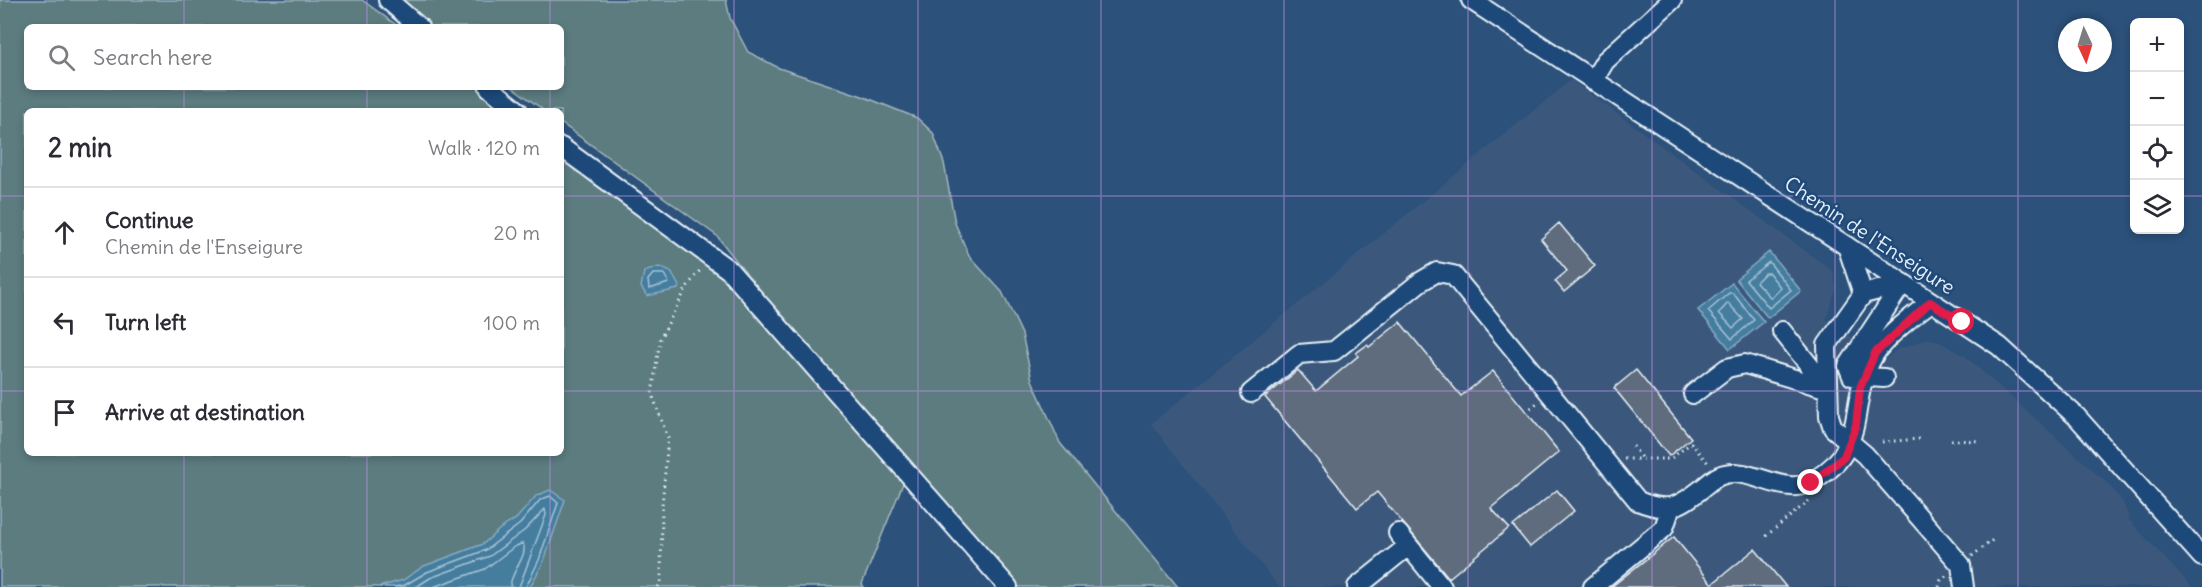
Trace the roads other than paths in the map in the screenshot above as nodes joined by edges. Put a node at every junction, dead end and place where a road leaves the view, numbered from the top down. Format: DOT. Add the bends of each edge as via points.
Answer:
graph roads {
  1 [pos="388,0"];
  2 [pos="1471,0"];
  3 [pos="1672,0"];
  4 [pos="416,24"];
  5 [pos="1593,81"];
  6 [pos="493,90"];
  7 [pos="514,108"];
  8 [pos="564,149"];
  9 [pos="1847,246"];
  10 [pos="1902,284"];
  11 [pos="1863,294"];
  12 [pos="1930,302"];
  13 [pos="1782,331"];
  14 [pos="1864,376"];
  15 [pos="1884,378"];
  16 [pos="1828,389"];
  17 [pos="1251,393"];
  18 [pos="1693,394"];
  19 [pos="1851,441"];
  20 [pos="1671,507"];
  21 [pos="2202,557"];
  22 [pos="1008,587"];
  23 [pos="1357,587"];
  24 [pos="1443,587"];
  25 [pos="1593,587"];
  26 [pos="1964,587"];
  1 -- 4 [label="street"];
  2 -- 5 [label="street, Chemin de l'Enseigure"];
  3 -- 5 [label="street" via="1605,61"];
  5 -- 9 [label="street, Chemin de l'Enseigure"];
  6 -- 7 [label="street"];
  8 -- 22 [label="street" via="729,270"];
  9 -- 10 [label="street, Chemin de l'Enseigure"];
  9 -- 11 [label="street"];
  10 -- 11 [label="street"];
  10 -- 12 [label="street, Chemin de l'Enseigure"];
  10 -- 14 [label="street" via="1848,366 1851,376"];
  11 -- 16 [label="street" via="1827,345"];
  12 -- 14 [label="street" via="1875,353"];
  12 -- 21 [label="street, Chemin de l'Enseigure" via="1998,346 2077,417"];
  13 -- 16 [label="street"];
  14 -- 15 [label="street"];
  14 -- 19 [label="street"];
  16 -- 18 [label="street" via="1745,364 1727,368"];
  16 -- 19 [label="street" via="1833,428"];
  17 -- 20 [label="street" via="1299,354 1334,351 1437,272 1453,275 1638,501 1653,508"];
  19 -- 20 [label="street" via="1844,457 1811,483 1788,486 1750,476 1718,476 1682,504"];
  19 -- 26 [label="street" via="1961,565"];
  20 -- 25 [label="street" via="1664,528"];
  23 -- 24 [label="street" via="1403,539"];
}
